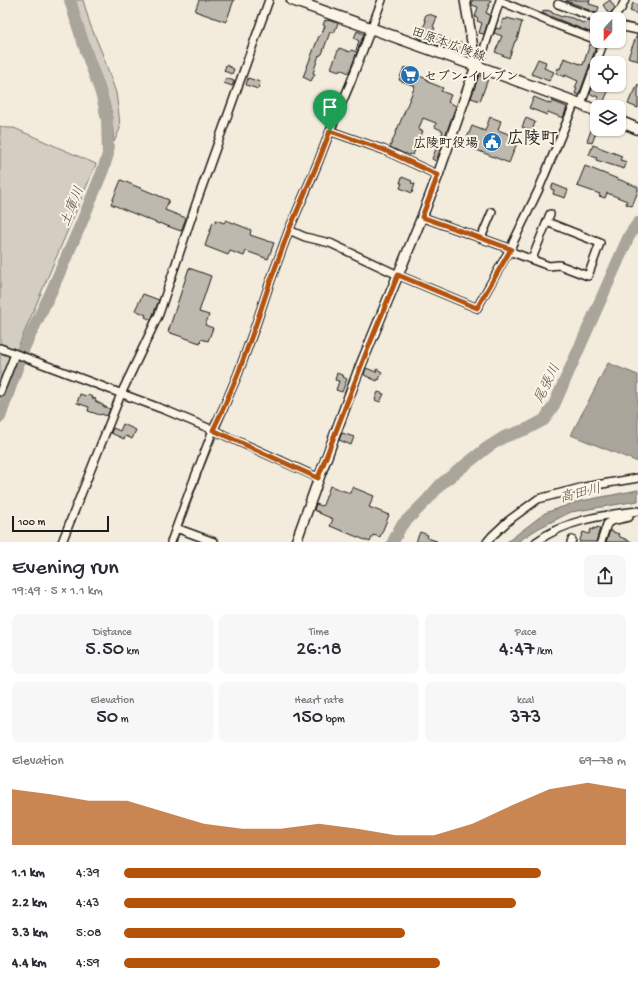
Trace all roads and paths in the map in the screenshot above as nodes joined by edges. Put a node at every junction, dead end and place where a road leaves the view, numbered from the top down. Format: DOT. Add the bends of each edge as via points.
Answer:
graph roads {
  1 [pos="269,0"];
  2 [pos="292,0"];
  3 [pos="382,0"];
  4 [pos="465,0"];
  5 [pos="500,0"];
  6 [pos="626,0"];
  7 [pos="558,4"];
  8 [pos="617,12"];
  9 [pos="590,16"];
  10 [pos="626,27"];
  11 [pos="371,29"];
  12 [pos="638,30"];
  13 [pos="590,37"];
  14 [pos="598,48"];
  15 [pos="476,66"];
  16 [pos="578,103"];
  17 [pos="590,108"];
  18 [pos="626,123"];
  19 [pos="638,129"];
  20 [pos="333,132"];
  21 [pos="438,175"];
  22 [pos="492,212"];
  23 [pos="550,214"];
  24 [pos="422,217"];
  25 [pos="547,222"];
  26 [pos="292,232"];
  27 [pos="482,238"];
  28 [pos="510,250"];
  29 [pos="532,259"];
  30 [pos="398,275"];
  31 [pos="0,348"];
  32 [pos="15,354"];
  33 [pos="0,392"];
  34 [pos="121,394"];
  35 [pos="213,430"];
  36 [pos="318,478"];
  37 [pos="638,478"];
  38 [pos="634,512"];
  39 [pos="176,528"];
  40 [pos="62,542"];
  41 [pos="171,542"];
  42 [pos="214,542"];
  43 [pos="296,542"];
  44 [pos="487,542"];
  45 [pos="536,542"];
  46 [pos="601,542"];
  1 -- 34 [label="street" via="159,314"];
  2 -- 11 [label="main road, 田原本広陵線"];
  3 -- 11 [label="street"];
  4 -- 15 [label="street"];
  5 -- 13 [label="street"];
  5 -- 15 [label="street"];
  6 -- 8 [label="street"];
  7 -- 9 [label="street"];
  10 -- 12 [label="street"];
  11 -- 15 [label="main road, 田原本広陵線"];
  11 -- 20 [label="street"];
  14 -- 16 [label="street"];
  15 -- 16 [label="main road, 田原本広陵線"];
  15 -- 21 [label="street"];
  16 -- 17 [label="main road, 田原本広陵線"];
  16 -- 28 [label="street"];
  18 -- 19 [label="main road"];
  20 -- 21 [label="street" via="384,150"];
  20 -- 26 [label="street" via="319,160"];
  21 -- 24 [label="street"];
  22 -- 27 [label="street"];
  23 -- 25 [label="street"];
  24 -- 27 [label="street"];
  24 -- 30 [label="street"];
  25 -- 29 [label="street"];
  25 -- 29 [label="street" via="600,243 588,276 559,265 550,266"];
  26 -- 30 [label="street" via="330,243"];
  26 -- 35 [label="street"];
  27 -- 28 [label="street"];
  28 -- 29 [label="street"];
  28 -- 30 [label="street" via="477,308"];
  30 -- 36 [label="street"];
  31 -- 32 [label="street"];
  32 -- 33 [label="street"];
  32 -- 34 [label="street"];
  34 -- 35 [label="street"];
  34 -- 40 [label="street"];
  35 -- 36 [label="street"];
  35 -- 39 [label="street"];
  36 -- 43 [label="street"];
  37 -- 44 [label="street" via="584,487 538,499 508,521"];
  38 -- 45 [label="street" via="610,514 570,524"];
  38 -- 46 [label="street" via="629,517 607,524"];
  39 -- 41 [label="street"];
  39 -- 42 [label="street"];
}
